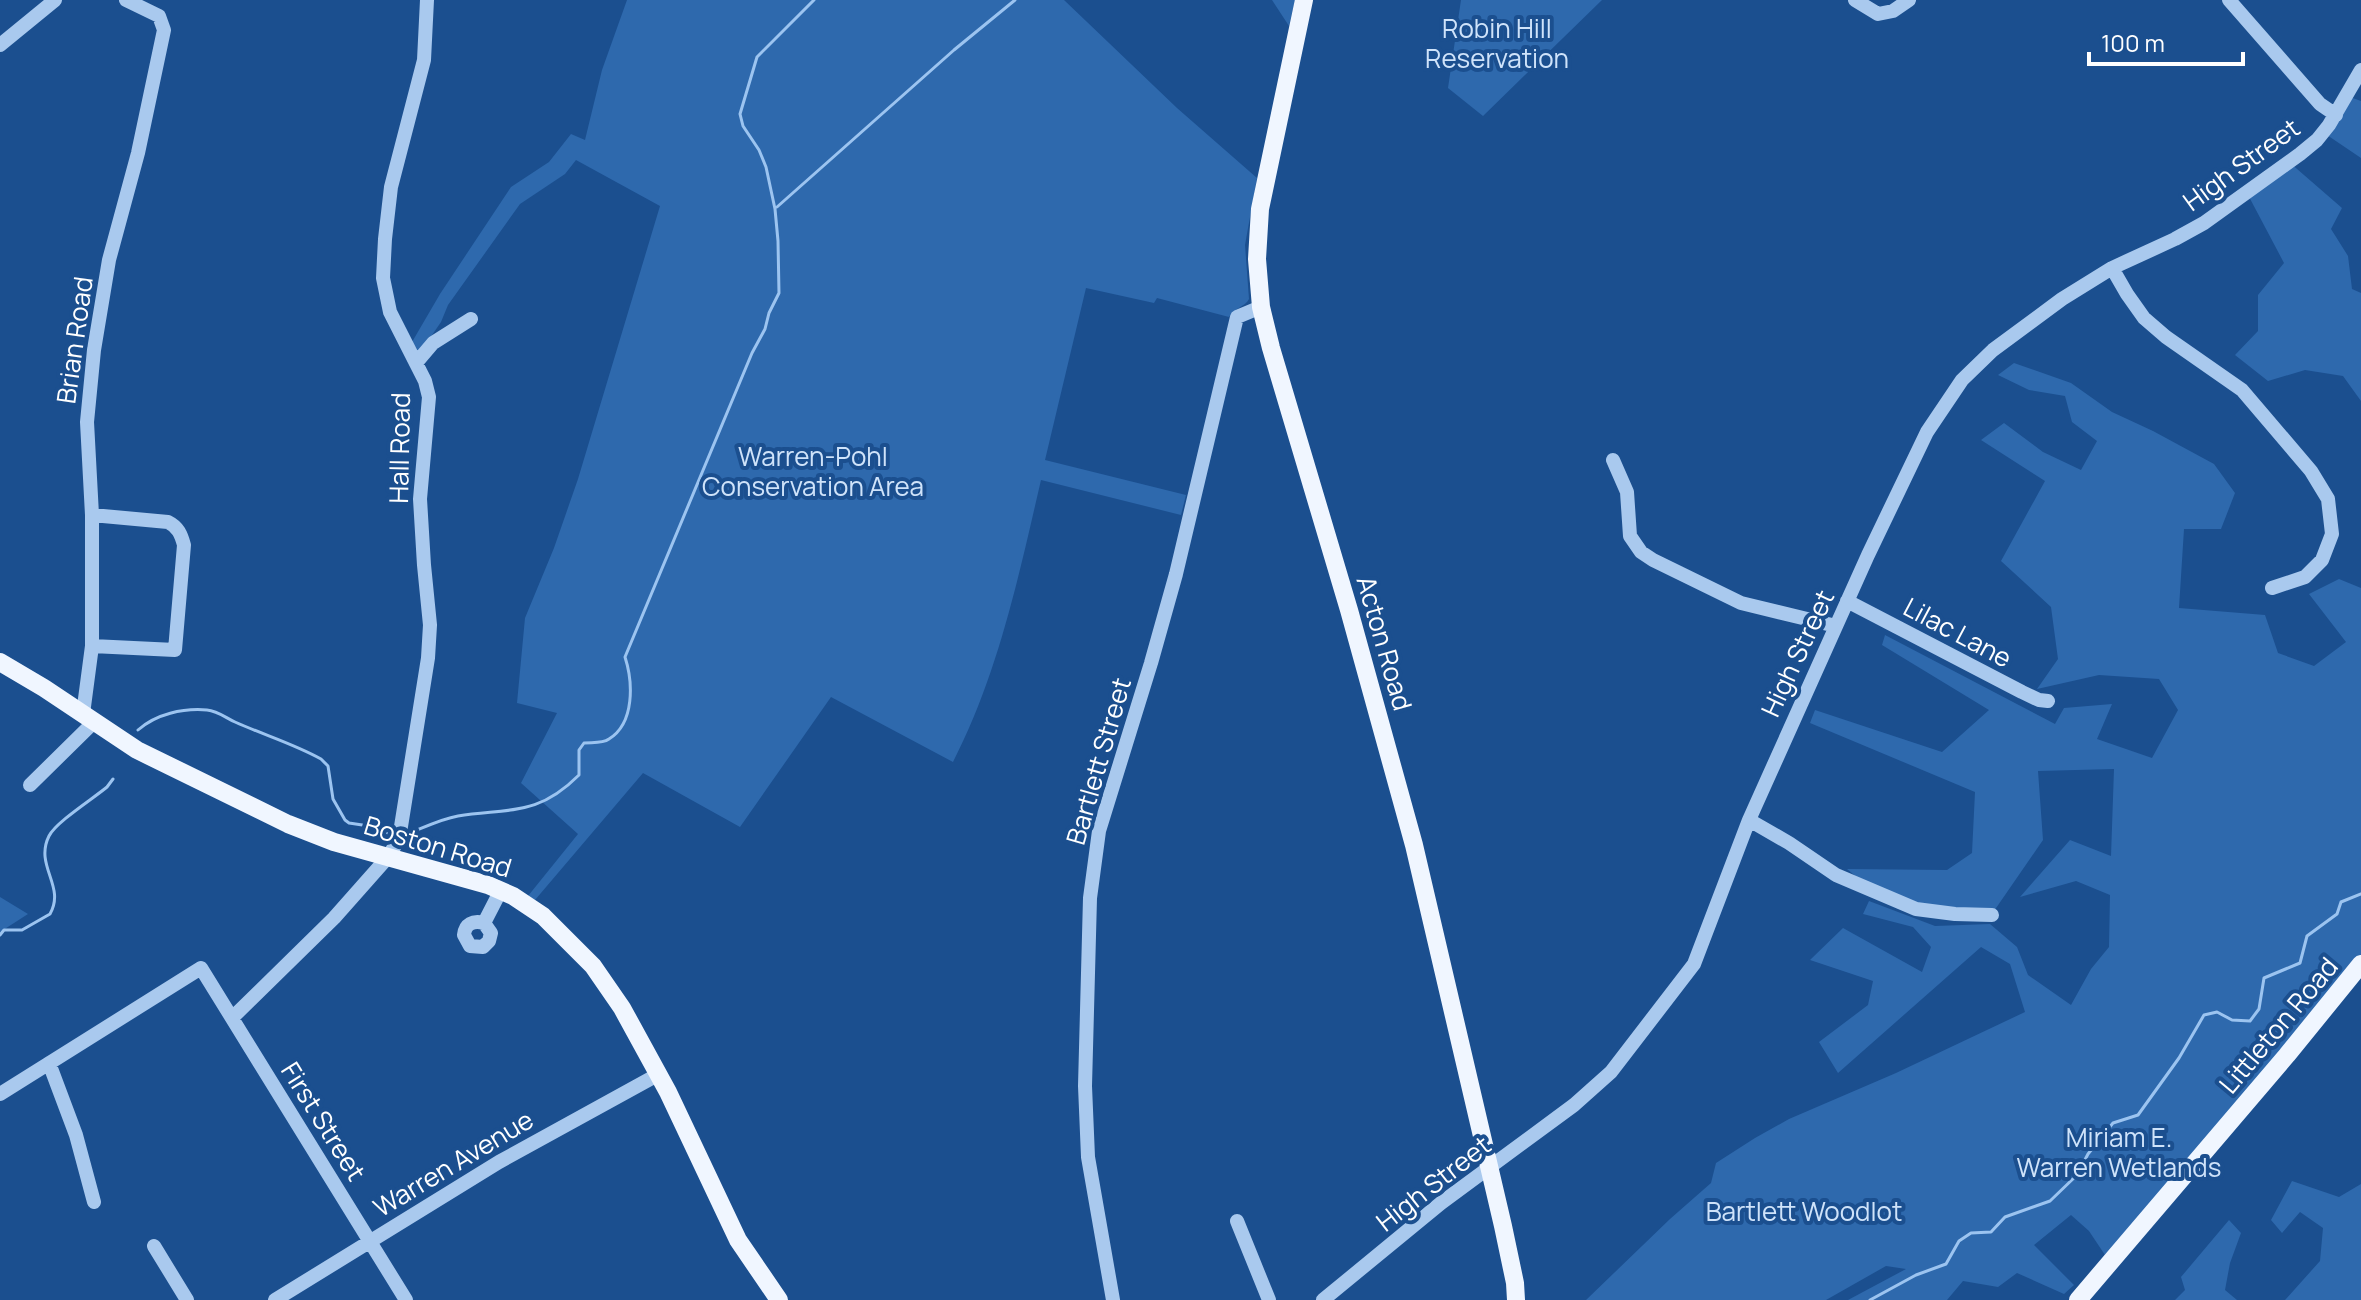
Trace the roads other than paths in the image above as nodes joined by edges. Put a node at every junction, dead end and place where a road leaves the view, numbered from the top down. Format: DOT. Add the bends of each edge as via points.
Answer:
graph roads {
  1 [pos="55,0"];
  2 [pos="126,0"];
  3 [pos="427,0"];
  4 [pos="1304,0"];
  5 [pos="1855,0"];
  6 [pos="1909,0"];
  7 [pos="2229,0"];
  8 [pos="0,45"];
  9 [pos="2360,75"];
  10 [pos="2336,115"];
  11 [pos="2112,268"];
  12 [pos="1261,307"];
  13 [pos="471,319"];
  14 [pos="416,363"];
  15 [pos="1613,460"];
  16 [pos="92,515"];
  17 [pos="2272,588"];
  18 [pos="1847,601"];
  19 [pos="1836,626"];
  20 [pos="92,646"];
  21 [pos="0,662"];
  22 [pos="2048,701"];
  23 [pos="88,718"];
  24 [pos="30,785"];
  25 [pos="1749,820"];
  26 [pos="388,857"];
  27 [pos="501,890"];
  28 [pos="1992,915"];
  29 [pos="484,923"];
  30 [pos="2361,964"];
  31 [pos="232,1018"];
  32 [pos="49,1063"];
  33 [pos="659,1074"];
  34 [pos="0,1094"];
  35 [pos="1490,1169"];
  36 [pos="94,1202"];
  37 [pos="1237,1221"];
  38 [pos="369,1241"];
  39 [pos="154,1246"];
  40 [pos="187,1300"];
  41 [pos="275,1300"];
  42 [pos="406,1300"];
  43 [pos="779,1300"];
  44 [pos="1113,1300"];
  45 [pos="1269,1300"];
  46 [pos="1323,1300"];
  47 [pos="1516,1300"];
  48 [pos="2078,1300"];
  1 -- 8 [label="street"];
  2 -- 16 [label="street, Brian Road" via="159,16 164,30 109,260 94,350 87,422"];
  3 -- 14 [label="street, Hall Road" via="424,60 391,187 383,278 390,312"];
  4 -- 12 [label="main road, Acton Road" via="1260,209"];
  5 -- 6 [label="street" via="1878,14"];
  7 -- 10 [label="street" via="2320,104"];
  9 -- 10 [label="street, High Street"];
  10 -- 11 [label="street, High Street" via="2309,147 2216,215"];
  11 -- 17 [label="street" via="2144,318 2242,390 2328,499 2332,534 2322,560 2305,577"];
  11 -- 18 [label="street, High Street" via="2011,336 1962,380 1927,432"];
  12 -- 35 [label="main road, Acton Road" via="1414,845"];
  12 -- 44 [label="street, Bartlett Street" via="1237,317 1176,574 1099,831 1090,898 1085,1086 1088,1157"];
  13 -- 14 [label="street" via="433,343"];
  14 -- 26 [label="street, Hall Road" via="429,397 420,499 430,625 399,839"];
  15 -- 19 [label="street" via="1627,492 1630,536 1641,552 1741,603"];
  16 -- 20 [label="street, Brian Road"];
  16 -- 20 [label="street" via="168,522 176,526 184,545 175,650"];
  18 -- 19 [label="street, High Street"];
  18 -- 22 [label="street, Lilac Lane"];
  19 -- 25 [label="street, High Street"];
  20 -- 23 [label="street, Brian Road"];
  21 -- 23 [label="main road, Boston Road"];
  23 -- 24 [label="street"];
  23 -- 26 [label="main road, Boston Road" via="137,750 288,824"];
  25 -- 28 [label="street" via="1836,875 1916,909"];
  25 -- 35 [label="street, High Street" via="1694,964 1671,996 1611,1072"];
  26 -- 27 [label="main road, Boston Road"];
  26 -- 31 [label="street"];
  27 -- 29 [label="street"];
  27 -- 33 [label="main road, Boston Road" via="543,916 593,966"];
  30 -- 48 [label="main road, Littleton Road"];
  31 -- 32 [label="street, First Street" via="201,968"];
  31 -- 38 [label="street, First Street"];
  32 -- 34 [label="street"];
  32 -- 36 [label="street"];
  33 -- 38 [label="street, Warren Avenue"];
  33 -- 43 [label="main road, Boston Road" via="738,1240"];
  35 -- 46 [label="street, High Street"];
  35 -- 47 [label="main road, Acton Road"];
  37 -- 45 [label="street"];
  38 -- 41 [label="street, Warren Avenue"];
  38 -- 42 [label="street, First Street"];
  39 -- 40 [label="street"];
}
